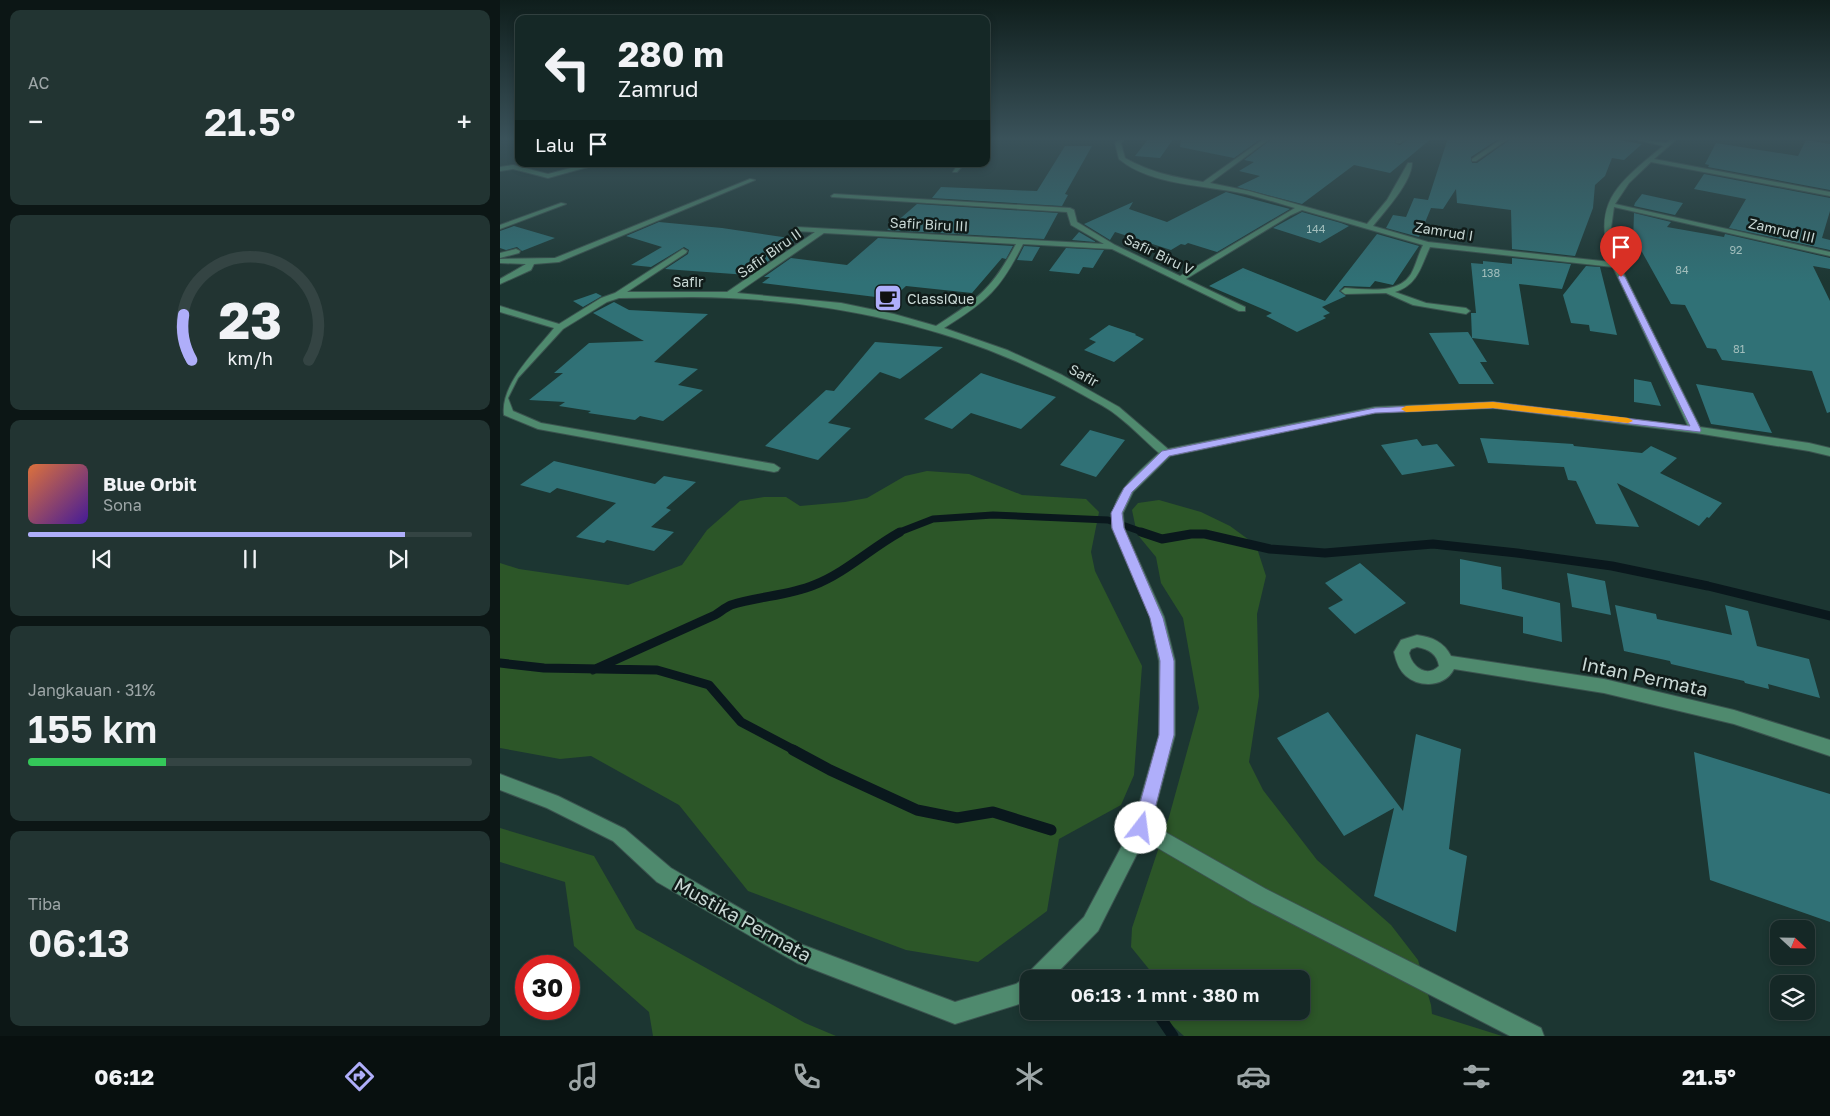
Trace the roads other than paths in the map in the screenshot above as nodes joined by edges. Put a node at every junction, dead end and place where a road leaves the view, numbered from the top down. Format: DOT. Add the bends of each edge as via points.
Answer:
graph roads {
  1 [pos="736,186"];
  2 [pos="1220,186"];
  3 [pos="1398,186"];
  4 [pos="1624,186"];
  5 [pos="1789,186"];
  6 [pos="1830,194"];
  7 [pos="834,196"];
  8 [pos="563,204"];
  9 [pos="1612,205"];
  10 [pos="1303,207"];
  11 [pos="500,226"];
  12 [pos="1370,227"];
  13 [pos="797,229"];
  14 [pos="822,231"];
  15 [pos="1067,233"];
  16 [pos="1021,241"];
  17 [pos="1427,244"];
  18 [pos="1114,247"];
  19 [pos="516,250"];
  20 [pos="683,251"];
  21 [pos="1830,254"];
  22 [pos="500,256"];
  23 [pos="500,261"];
  24 [pos="531,262"];
  25 [pos="1616,265"];
  26 [pos="1180,279"];
  27 [pos="500,282"];
  28 [pos="1345,291"];
  29 [pos="1388,291"];
  30 [pos="618,295"];
  31 [pos="729,295"];
  32 [pos="500,309"];
  33 [pos="1242,309"];
  34 [pos="1466,311"];
  35 [pos="560,327"];
  36 [pos="937,329"];
  37 [pos="1696,430"];
  38 [pos="1830,452"];
  39 [pos="1166,453"];
  40 [pos="774,468"];
  41 [pos="1446,662"];
  42 [pos="1830,748"];
  43 [pos="500,782"];
  44 [pos="1141,828"];
  45 [pos="1045,970"];
  46 [pos="1020,994"];
  47 [pos="1533,1036"];
  1 -- 24 [label="street" via="556,260"];
  2 -- 10 [label="street, Zamrud I"];
  3 -- 12 [label="street"];
  4 -- 9 [label="street"];
  5 -- 6 [label="street"];
  7 -- 15 [label="street" via="1068,210 1073,212"];
  8 -- 11 [label="street"];
  9 -- 21 [label="street, Zamrud III"];
  9 -- 25 [label="street" via="1608,214 1608,232"];
  10 -- 12 [label="street, Zamrud I"];
  10 -- 26 [label="street"];
  12 -- 17 [label="street, Zamrud I"];
  13 -- 14 [label="street, Safir Biru III"];
  14 -- 16 [label="street, Safir Biru III"];
  14 -- 31 [label="street, Safir Biru II"];
  15 -- 16 [label="street, Safir Biru III"];
  15 -- 18 [label="street, Safir Biru V"];
  15 -- 18 [label="street"];
  16 -- 36 [label="street" via="1003,276 991,290"];
  17 -- 25 [label="street, Zamrud I"];
  17 -- 29 [label="street" via="1413,276 1405,285"];
  18 -- 26 [label="street, Safir Biru V"];
  19 -- 22 [label="street"];
  20 -- 30 [label="street"];
  23 -- 24 [label="street"];
  24 -- 27 [label="street" via="528,268"];
  25 -- 37 [label="street"];
  26 -- 33 [label="street, Safir Biru V"];
  28 -- 29 [label="street"];
  29 -- 34 [label="street" via="1415,304"];
  30 -- 31 [label="street, Safir"];
  30 -- 35 [label="street, Safir"];
  31 -- 36 [label="street, Safir" via="841,306"];
  32 -- 35 [label="street"];
  35 -- 40 [label="street, Safir" via="514,377 503,398 508,413 538,426"];
  36 -- 39 [label="street, Safir" via="1004,352 1058,377 1115,409"];
  37 -- 38 [label="street"];
  37 -- 39 [label="street" via="1493,405 1429,407 1375,410"];
  39 -- 44 [label="street" via="1128,490 1117,513 1118,528 1157,618 1167,661 1167,735"];
  41 -- 42 [label="street, Intan Permata" via="1604,686 1734,717"];
  43 -- 46 [label="street, Mustika Permata" via="552,802 619,835 664,875 806,956 955,1013"];
  44 -- 45 [label="street" via="1091,924"];
  44 -- 47 [label="street" via="1268,901"];
}
